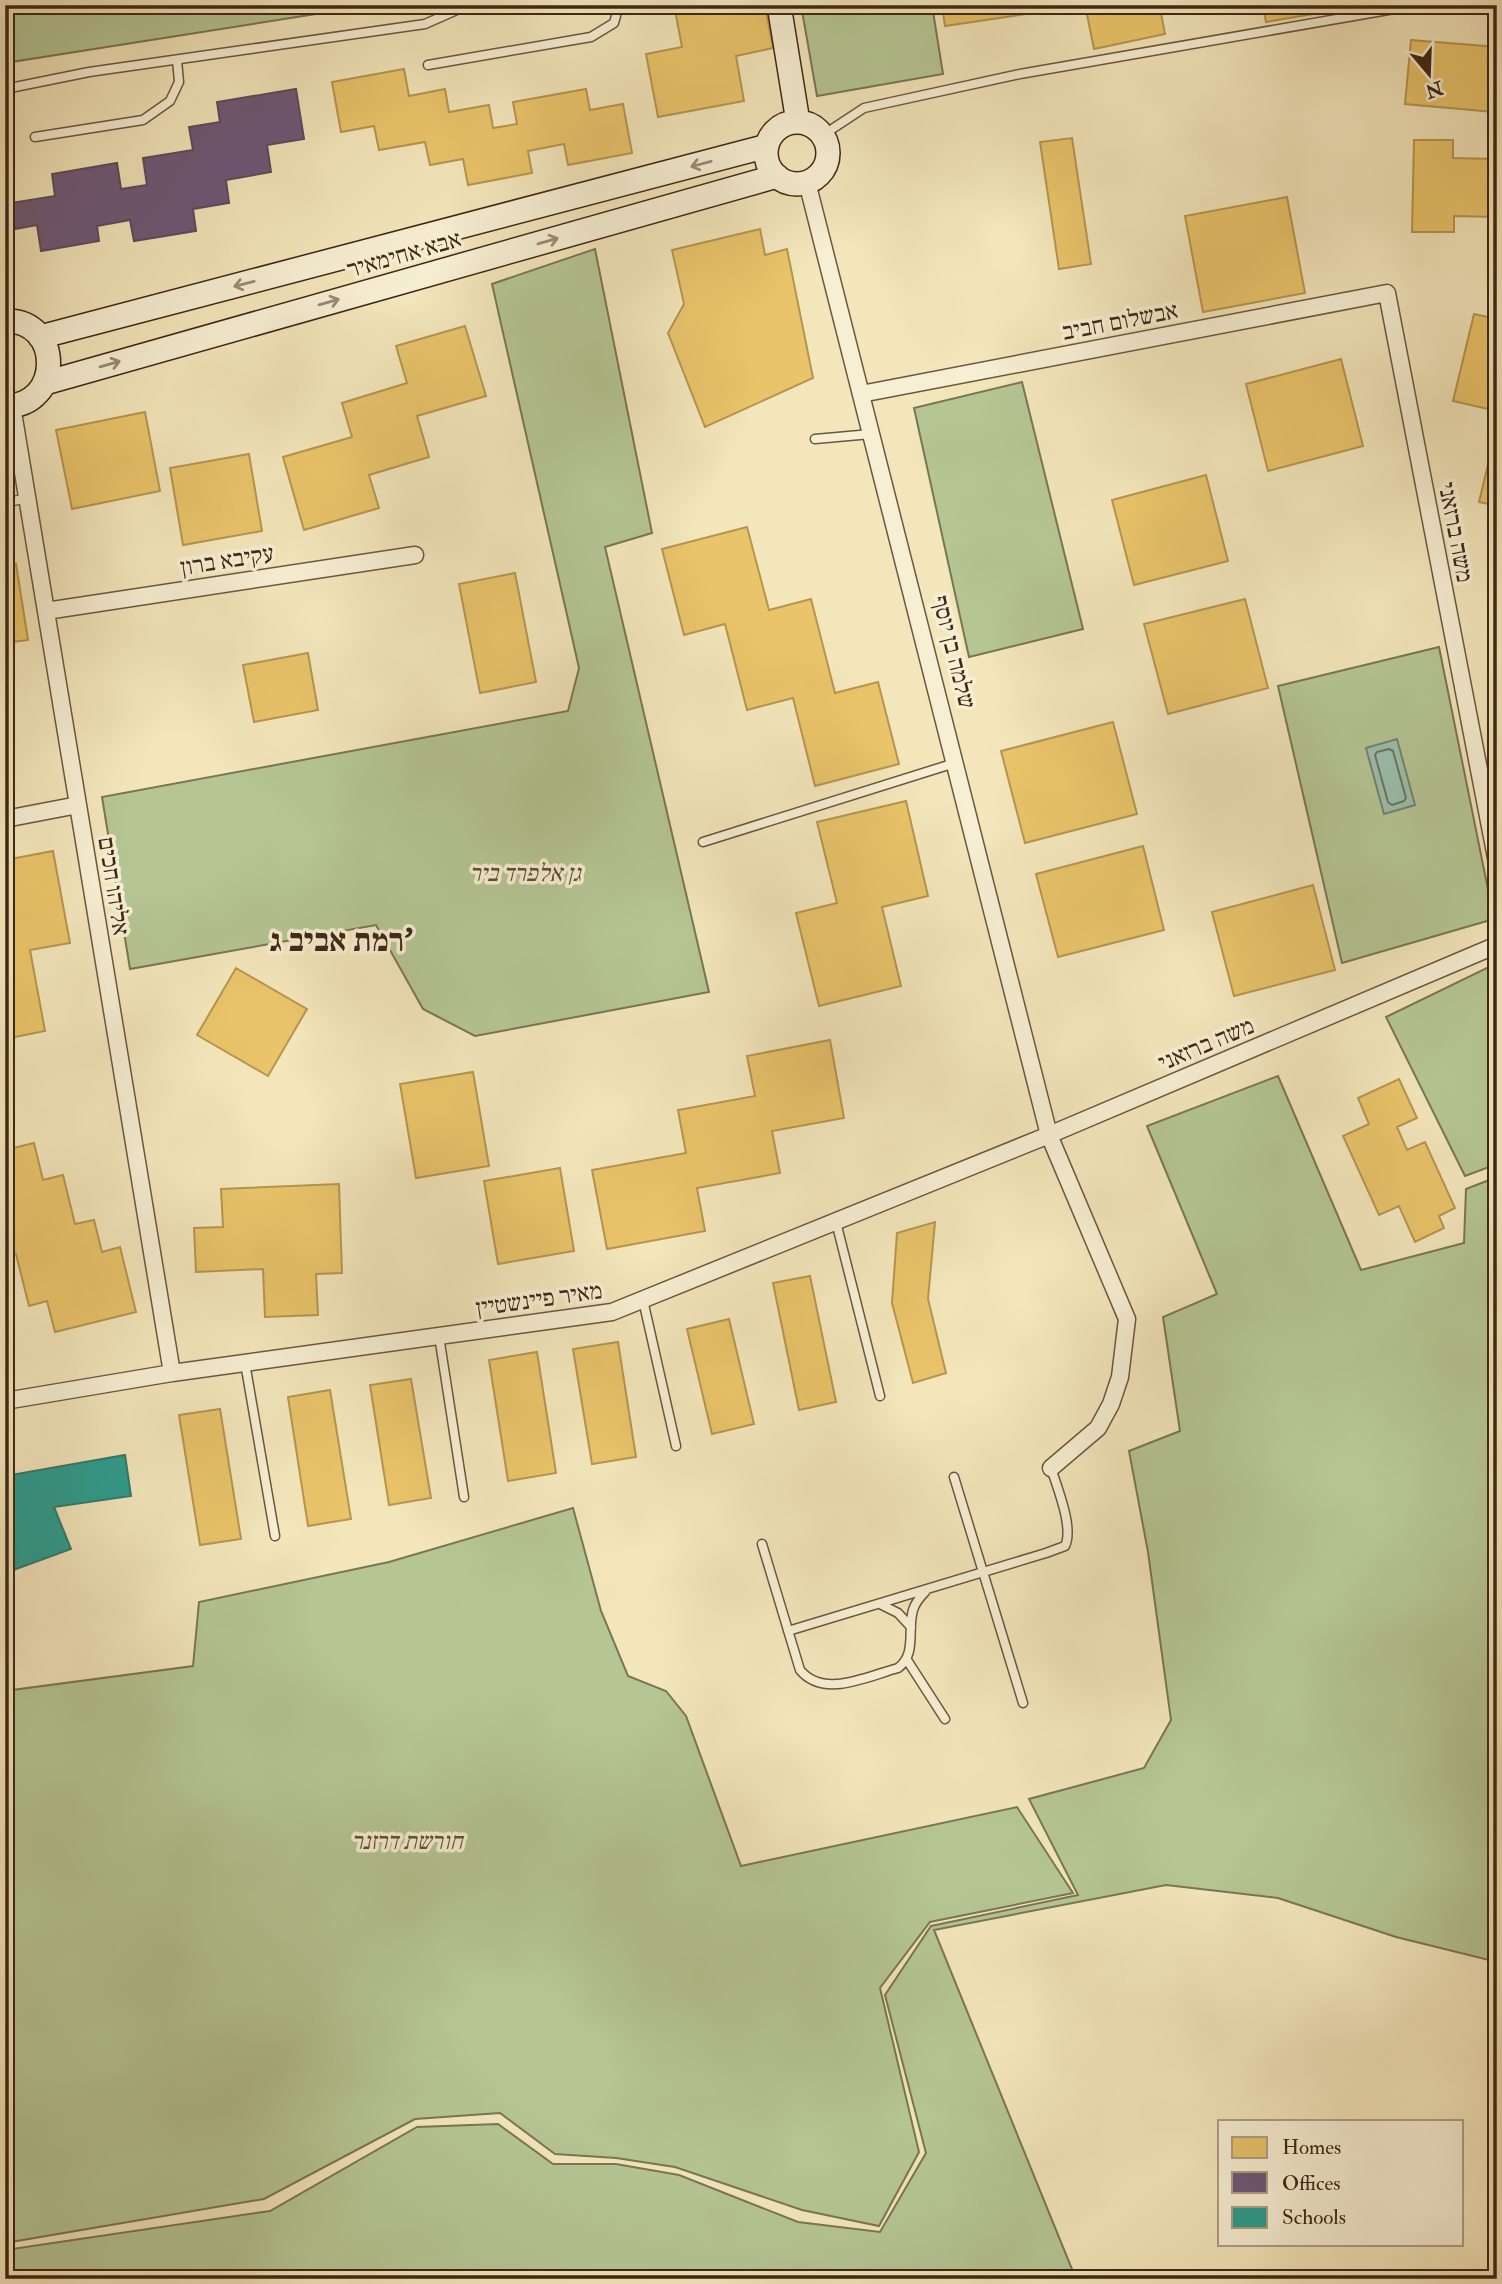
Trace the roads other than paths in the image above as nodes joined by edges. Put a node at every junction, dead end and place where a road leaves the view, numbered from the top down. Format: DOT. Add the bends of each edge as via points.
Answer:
graph roads {
  1 [pos="468,5"];
  2 [pos="619,5"];
  3 [pos="779,5"];
  4 [pos="1417,5"];
  5 [pos="177,60"];
  6 [pos="428,65"];
  7 [pos="5,89"];
  8 [pos="798,122"];
  9 [pos="823,135"];
  10 [pos="35,137"];
  11 [pos="767,146"];
  12 [pos="777,176"];
  13 [pos="807,182"];
  14 [pos="1387,293"];
  15 [pos="5,321"];
  16 [pos="40,337"];
  17 [pos="45,383"];
  18 [pos="861,394"];
  19 [pos="9,406"];
  20 [pos="871,434"];
  21 [pos="816,439"];
  22 [pos="27,498"];
  23 [pos="5,503"];
  24 [pos="415,555"];
  25 [pos="46,611"];
  26 [pos="955,763"];
  27 [pos="78,804"];
  28 [pos="5,819"];
  29 [pos="703,842"];
  30 [pos="1497,863"];
  31 [pos="1497,946"];
  32 [pos="1049,1135"];
  33 [pos="836,1222"];
  34 [pos="643,1300"];
  35 [pos="439,1336"];
  36 [pos="245,1363"];
  37 [pos="172,1373"];
  38 [pos="880,1396"];
  39 [pos="5,1401"];
  40 [pos="676,1446"];
  41 [pos="1051,1468"];
  42 [pos="954,1477"];
  43 [pos="464,1497"];
  44 [pos="275,1536"];
  45 [pos="762,1544"];
  46 [pos="982,1573"];
  47 [pos="926,1590"];
  48 [pos="880,1604"];
  49 [pos="911,1627"];
  50 [pos="788,1631"];
  51 [pos="906,1660"];
  52 [pos="1023,1703"];
  53 [pos="945,1719"];
  1 -- 5 [label="lane" via="425,24"];
  2 -- 6 [label="lane" via="614,23 591,37"];
  3 -- 8 [label="street"];
  4 -- 9 [label="lane" via="1020,74 864,108"];
  5 -- 7 [label="lane"];
  5 -- 10 [label="lane" via="179,82 170,101 143,120"];
  8 -- 9 [label="street" via="808,123"];
  8 -- 11 [label="street" via="778,129"];
  9 -- 13 [label="street" via="827,163"];
  11 -- 12 [label="street" via="768,163"];
  11 -- 16 [label="street, אבא אחימאיר, one-way"];
  12 -- 13 [label="street"];
  17 -- 12 [label="street, אבא אחימאיר, one-way"];
  13 -- 18 [label="street, שלמה בן יוסף"];
  14 -- 18 [label="street, אבשלום חביב"];
  14 -- 30 [label="street, משה ברזאני"];
  15 -- 16 [label="street" via="22,324"];
  16 -- 17 [label="street" via="49,359"];
  17 -- 19 [label="street" via="25,402"];
  18 -- 20 [label="street, שלמה בן יוסף"];
  19 -- 22 [label="street, אליהו חכים"];
  20 -- 21 [label="lane"];
  20 -- 26 [label="street, שלמה בן יוסף"];
  22 -- 23 [label="lane"];
  22 -- 25 [label="street, אליהו חכים"];
  24 -- 25 [label="street, עקיבא ברון"];
  25 -- 27 [label="street, אליהו חכים"];
  26 -- 29 [label="lane"];
  26 -- 32 [label="street, שלמה בן יוסף"];
  27 -- 28 [label="street"];
  27 -- 37 [label="street, אליהו חכים"];
  31 -- 32 [label="street, משה ברזאני"];
  32 -- 33 [label="street, מאיר פיינשטיין"];
  32 -- 41 [label="street, שלמה בן יוסף" via="1127,1319 1120,1377 1111,1404 1098,1428"];
  33 -- 34 [label="street, מאיר פיינשטיין"];
  33 -- 38 [label="lane"];
  34 -- 35 [label="street, מאיר פיינשטיין" via="612,1312"];
  34 -- 40 [label="lane"];
  35 -- 36 [label="street, מאיר פיינשטיין"];
  35 -- 43 [label="lane"];
  36 -- 37 [label="street, מאיר פיינשטיין"];
  36 -- 44 [label="lane"];
  37 -- 39 [label="street, מאיר פיינשטיין"];
  41 -- 46 [label="lane" via="1068,1535 1065,1546"];
  42 -- 46 [label="lane"];
  45 -- 50 [label="lane"];
  46 -- 47 [label="lane"];
  46 -- 52 [label="lane"];
  47 -- 48 [label="lane"];
  47 -- 49 [label="lane" via="913,1609"];
  48 -- 49 [label="lane"];
  48 -- 50 [label="lane"];
  49 -- 51 [label="lane"];
  50 -- 51 [label="lane" via="800,1670 822,1685 898,1668"];
  51 -- 53 [label="lane"];
}
